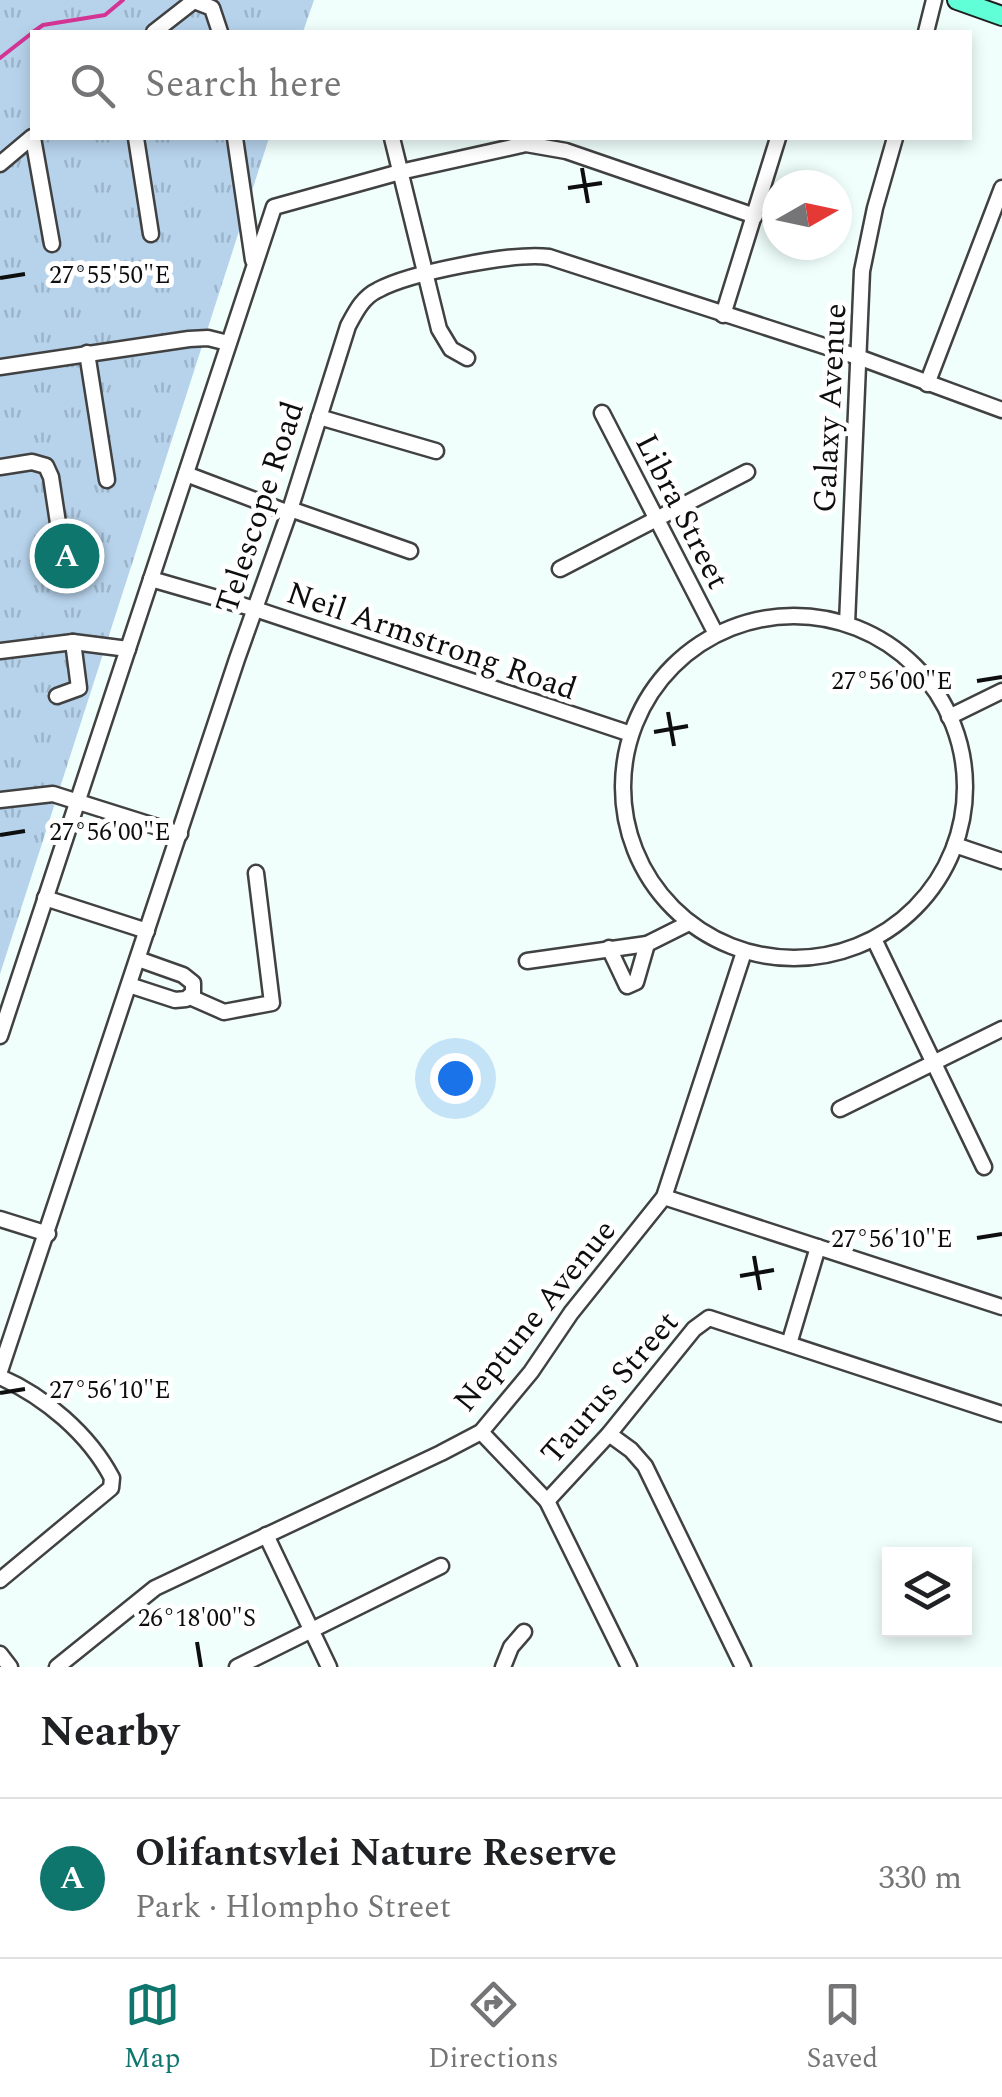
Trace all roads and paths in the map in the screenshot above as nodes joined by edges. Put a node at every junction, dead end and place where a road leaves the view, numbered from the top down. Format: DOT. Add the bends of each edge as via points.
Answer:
graph roads {
  1 [pos="934,0"];
  2 [pos="958,0"];
  3 [pos="195,1"];
  4 [pos="1002,16"];
  5 [pos="157,30"];
  6 [pos="219,30"];
  7 [pos="926,30"];
  8 [pos="30,139"];
  9 [pos="34,140"];
  10 [pos="136,140"];
  11 [pos="235,140"];
  12 [pos="392,140"];
  13 [pos="777,140"];
  14 [pos="894,140"];
  15 [pos="568,144"];
  16 [pos="0,164"];
  17 [pos="400,172"];
  18 [pos="1002,188"];
  19 [pos="756,216"];
  20 [pos="152,234"];
  21 [pos="52,244"];
  22 [pos="254,263"];
  23 [pos="425,276"];
  24 [pos="723,315"];
  25 [pos="228,343"];
  26 [pos="87,353"];
  27 [pos="467,358"];
  28 [pos="858,358"];
  29 [pos="0,367"];
  30 [pos="927,384"];
  31 [pos="1002,410"];
  32 [pos="602,413"];
  33 [pos="319,417"];
  34 [pos="436,452"];
  35 [pos="0,467"];
  36 [pos="746,472"];
  37 [pos="186,474"];
  38 [pos="107,480"];
  39 [pos="289,511"];
  40 [pos="656,519"];
  41 [pos="60,536"];
  42 [pos="410,551"];
  43 [pos="560,568"];
  44 [pos="151,579"];
  45 [pos="256,609"];
  46 [pos="847,624"];
  47 [pos="716,634"];
  48 [pos="73,642"];
  49 [pos="128,649"];
  50 [pos="0,650"];
  51 [pos="1002,691"];
  52 [pos="57,696"];
  53 [pos="949,717"];
  54 [pos="632,734"];
  55 [pos="0,800"];
  56 [pos="76,800"];
  57 [pos="180,834"];
  58 [pos="955,845"];
  59 [pos="1002,861"];
  60 [pos="256,873"];
  61 [pos="46,898"];
  62 [pos="689,922"];
  63 [pos="146,931"];
  64 [pos="874,940"];
  65 [pos="646,944"];
  66 [pos="609,948"];
  67 [pos="744,952"];
  68 [pos="138,959"];
  69 [pos="527,960"];
  70 [pos="129,985"];
  71 [pos="190,997"];
  72 [pos="1002,1028"];
  73 [pos="0,1036"];
  74 [pos="934,1062"];
  75 [pos="840,1109"];
  76 [pos="984,1167"];
  77 [pos="664,1197"];
  78 [pos="0,1219"];
  79 [pos="48,1234"];
  80 [pos="818,1247"];
  81 [pos="1002,1307"];
  82 [pos="789,1344"];
  83 [pos="0,1374"];
  84 [pos="1002,1414"];
  85 [pos="480,1432"];
  86 [pos="609,1434"];
  87 [pos="547,1500"];
  88 [pos="266,1535"];
  89 [pos="441,1566"];
  90 [pos="0,1580"];
  91 [pos="312,1631"];
  92 [pos="524,1632"];
  93 [pos="0,1654"];
  94 [pos="10,1667"];
  95 [pos="57,1667"];
  96 [pos="237,1667"];
  97 [pos="329,1667"];
  98 [pos="503,1667"];
  99 [pos="629,1667"];
  100 [pos="743,1667"];
  1 -- 7 [label="street"];
  2 -- 4 [label="main road"];
  3 -- 5 [label="street"];
  3 -- 6 [label="street" via="212,8"];
  8 -- 16 [label="street"];
  9 -- 21 [label="street"];
  10 -- 20 [label="street"];
  11 -- 22 [label="street"];
  12 -- 17 [label="street"];
  13 -- 19 [label="street"];
  14 -- 28 [label="street, Galaxy Avenue" via="866,247"];
  15 -- 17 [label="street" via="526,144"];
  15 -- 19 [label="street"];
  17 -- 22 [label="street" via="277,205"];
  17 -- 23 [label="street"];
  18 -- 30 [label="street"];
  19 -- 24 [label="street"];
  22 -- 25 [label="street"];
  23 -- 24 [label="street, Telescope Road" via="534,255"];
  23 -- 27 [label="street" via="444,341"];
  23 -- 33 [label="street, Telescope Road" via="378,290 358,308"];
  24 -- 28 [label="street, Telescope Road"];
  25 -- 26 [label="street" via="202,338"];
  25 -- 37 [label="street"];
  26 -- 29 [label="street"];
  26 -- 38 [label="street"];
  28 -- 30 [label="street, Telescope Road"];
  28 -- 46 [label="street, Galaxy Avenue"];
  30 -- 31 [label="street, Telescope Road"];
  32 -- 40 [label="street, Libra Street"];
  33 -- 34 [label="street"];
  33 -- 39 [label="street, Telescope Road"];
  35 -- 41 [label="street" via="46,466"];
  36 -- 40 [label="street"];
  37 -- 39 [label="street"];
  37 -- 44 [label="street"];
  39 -- 42 [label="street"];
  39 -- 45 [label="street, Telescope Road"];
  40 -- 43 [label="street"];
  40 -- 47 [label="street, Libra Street"];
  44 -- 45 [label="street, Neil Armstrong Road"];
  44 -- 49 [label="street"];
  45 -- 54 [label="street, Neil Armstrong Road"];
  45 -- 57 [label="street, Telescope Road"];
  46 -- 47 [label="street" via="781,616"];
  46 -- 53 [label="street" via="908,660"];
  47 -- 54 [label="street" via="664,676"];
  48 -- 49 [label="street"];
  48 -- 50 [label="street"];
  48 -- 52 [label="street" via="79,688"];
  49 -- 56 [label="street"];
  51 -- 53 [label="street"];
  53 -- 58 [label="street" via="964,767"];
  54 -- 62 [label="street" via="624,786 631,838 648,876"];
  55 -- 56 [label="street" via="53,794"];
  56 -- 57 [label="street"];
  56 -- 61 [label="street"];
  57 -- 63 [label="street, Telescope Road"];
  58 -- 59 [label="street"];
  58 -- 64 [label="street" via="923,900"];
  60 -- 71 [label="street" via="272,1003 224,1012"];
  61 -- 63 [label="street"];
  61 -- 73 [label="street"];
  62 -- 65 [label="street"];
  62 -- 67 [label="street"];
  63 -- 68 [label="street, Telescope Road"];
  64 -- 67 [label="street" via="810,958"];
  64 -- 74 [label="street"];
  65 -- 66 [label="street"];
  65 -- 66 [label="street" via="632,985 624,983"];
  66 -- 69 [label="street"];
  67 -- 77 [label="street, Neptune Avenue"];
  68 -- 70 [label="street, Telescope Road"];
  68 -- 71 [label="street" via="190,980"];
  70 -- 71 [label="street" via="175,1000"];
  70 -- 79 [label="street, Telescope Road"];
  72 -- 74 [label="street"];
  74 -- 75 [label="street"];
  74 -- 76 [label="street"];
  77 -- 80 [label="street"];
  77 -- 85 [label="street, Neptune Avenue"];
  78 -- 79 [label="street"];
  79 -- 83 [label="street, Telescope Road"];
  80 -- 81 [label="street"];
  80 -- 82 [label="street"];
  82 -- 84 [label="street, Taurus Street"];
  82 -- 86 [label="street, Taurus Street" via="716,1318 703,1320"];
  83 -- 90 [label="street" via="60,1413 112,1478 111,1488"];
  85 -- 87 [label="street"];
  85 -- 88 [label="street, Neptune Avenue"];
  86 -- 87 [label="street, Taurus Street"];
  86 -- 100 [label="street" via="645,1466"];
  87 -- 99 [label="street"];
  88 -- 91 [label="street"];
  88 -- 95 [label="street, Neptune Avenue" via="155,1588"];
  89 -- 91 [label="street"];
  91 -- 96 [label="street"];
  91 -- 97 [label="street"];
  92 -- 98 [label="street"];
  93 -- 94 [label="street"];
}
